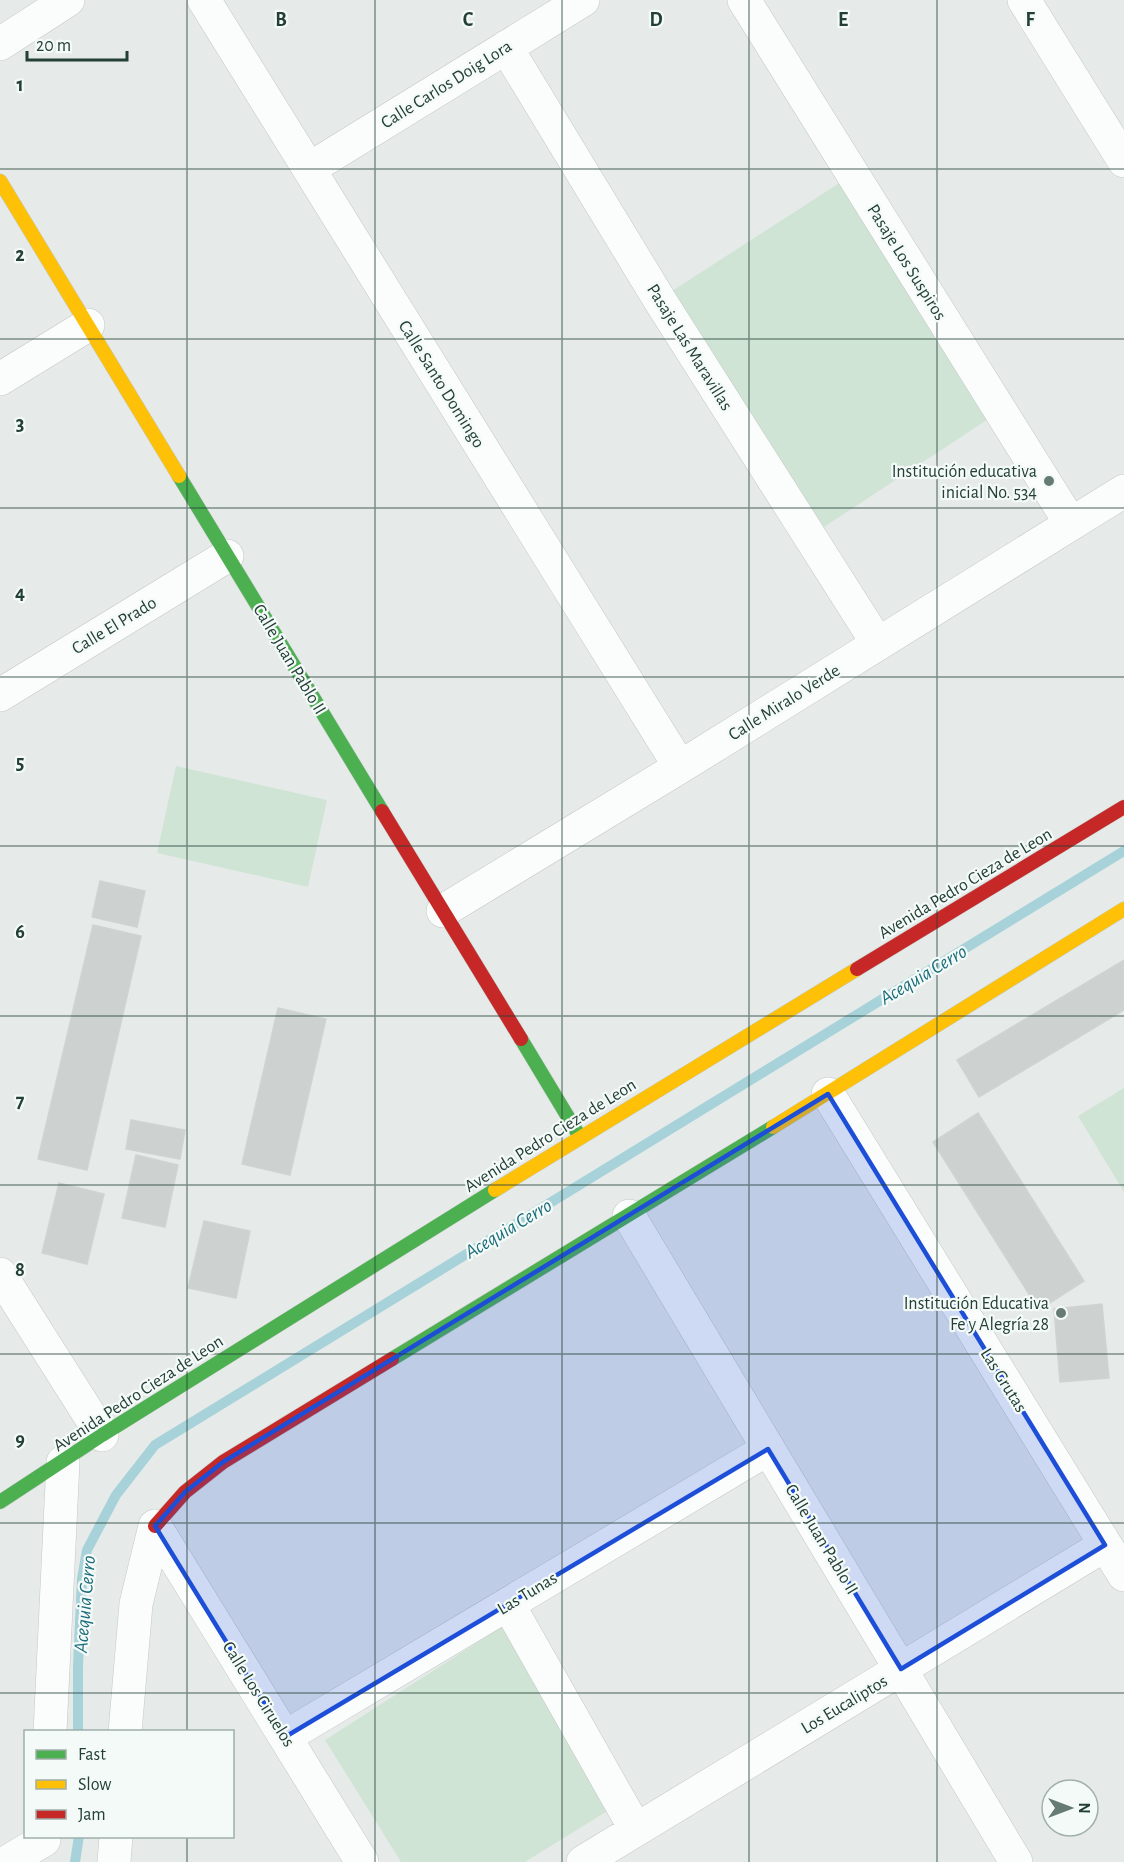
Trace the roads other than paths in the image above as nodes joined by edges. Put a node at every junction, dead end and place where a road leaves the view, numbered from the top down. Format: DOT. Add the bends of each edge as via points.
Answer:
graph roads {
  1 [pos="68,0"];
  2 [pos="204,0"];
  3 [pos="583,0"];
  4 [pos="744,0"];
  5 [pos="1024,0"];
  6 [pos="0,44"];
  7 [pos="506,47"];
  8 [pos="1124,161"];
  9 [pos="309,169"];
  10 [pos="0,181"];
  11 [pos="88,325"];
  12 [pos="0,379"];
  13 [pos="1124,491"];
  14 [pos="1071,524"];
  15 [pos="227,556"];
  16 [pos="878,644"];
  17 [pos="0,695"];
  18 [pos="680,767"];
  19 [pos="1124,807"];
  20 [pos="1124,909"];
  21 [pos="443,911"];
  22 [pos="828,1094"];
  23 [pos="580,1137"];
  24 [pos="628,1215"];
  25 [pos="0,1274"];
  26 [pos="102,1435"];
  27 [pos="768,1449"];
  28 [pos="63,1462"];
  29 [pos="0,1502"];
  30 [pos="155,1526"];
  31 [pos="1105,1545"];
  32 [pos="1124,1575"];
  33 [pos="508,1604"];
  34 [pos="901,1669"];
  35 [pos="50,1730"];
  36 [pos="125,1730"];
  37 [pos="285,1737"];
  38 [pos="636,1830"];
  39 [pos="116,1838"];
  40 [pos="43,1846"];
  41 [pos="7,1862"];
  42 [pos="114,1862"];
  43 [pos="362,1862"];
  44 [pos="583,1862"];
  45 [pos="1016,1862"];
  1 -- 6 [label="street"];
  2 -- 9 [label="street, Calle Santo Domingo"];
  3 -- 7 [label="street, Calle Carlos Doig Lora"];
  4 -- 14 [label="street, Pasaje Los Suspiros"];
  5 -- 8 [label="street"];
  7 -- 9 [label="street, Calle Carlos Doig Lora"];
  7 -- 16 [label="street, Pasaje Las Maravillas" via="658,299"];
  9 -- 18 [label="street, Calle Santo Domingo"];
  10 -- 11 [label="street, Calle Juan Pablo II"];
  11 -- 12 [label="street"];
  11 -- 15 [label="street, Calle Juan Pablo II"];
  13 -- 14 [label="street, Calle Miralo Verde"];
  14 -- 16 [label="street, Calle Miralo Verde"];
  15 -- 17 [label="street, Calle El Prado"];
  15 -- 21 [label="street, Calle Juan Pablo II"];
  16 -- 18 [label="street, Calle Miralo Verde"];
  18 -- 21 [label="street, Calle Miralo Verde"];
  19 -- 23 [label="street, Avenida Pedro Cieza de Leon"];
  20 -- 22 [label="street"];
  21 -- 23 [label="street, Calle Juan Pablo II"];
  22 -- 24 [label="street"];
  22 -- 31 [label="street, Las Grutas"];
  23 -- 26 [label="street, Avenida Pedro Cieza de Leon"];
  24 -- 27 [label="street, Calle Juan Pablo II"];
  24 -- 30 [label="street" via="223,1462 185,1492"];
  25 -- 26 [label="street"];
  26 -- 28 [label="street, Avenida Pedro Cieza de Leon"];
  27 -- 33 [label="street, Las Tunas"];
  27 -- 34 [label="street, Calle Juan Pablo II"];
  28 -- 29 [label="street, Avenida Pedro Cieza de Leon"];
  28 -- 35 [label="street"];
  30 -- 36 [label="street" via="136,1604"];
  30 -- 37 [label="street, Calle Los Ciruelos"];
  31 -- 32 [label="street, Las Grutas"];
  31 -- 34 [label="street, Los Eucaliptos"];
  33 -- 37 [label="street, Las Tunas"];
  33 -- 38 [label="street"];
  34 -- 38 [label="street, Los Eucaliptos"];
  34 -- 45 [label="street, Calle Juan Pablo II"];
  37 -- 43 [label="street, Calle Los Ciruelos"];
  38 -- 44 [label="street, Los Eucaliptos"];
  39 -- 42 [label="street"];
  40 -- 41 [label="street"];
}
